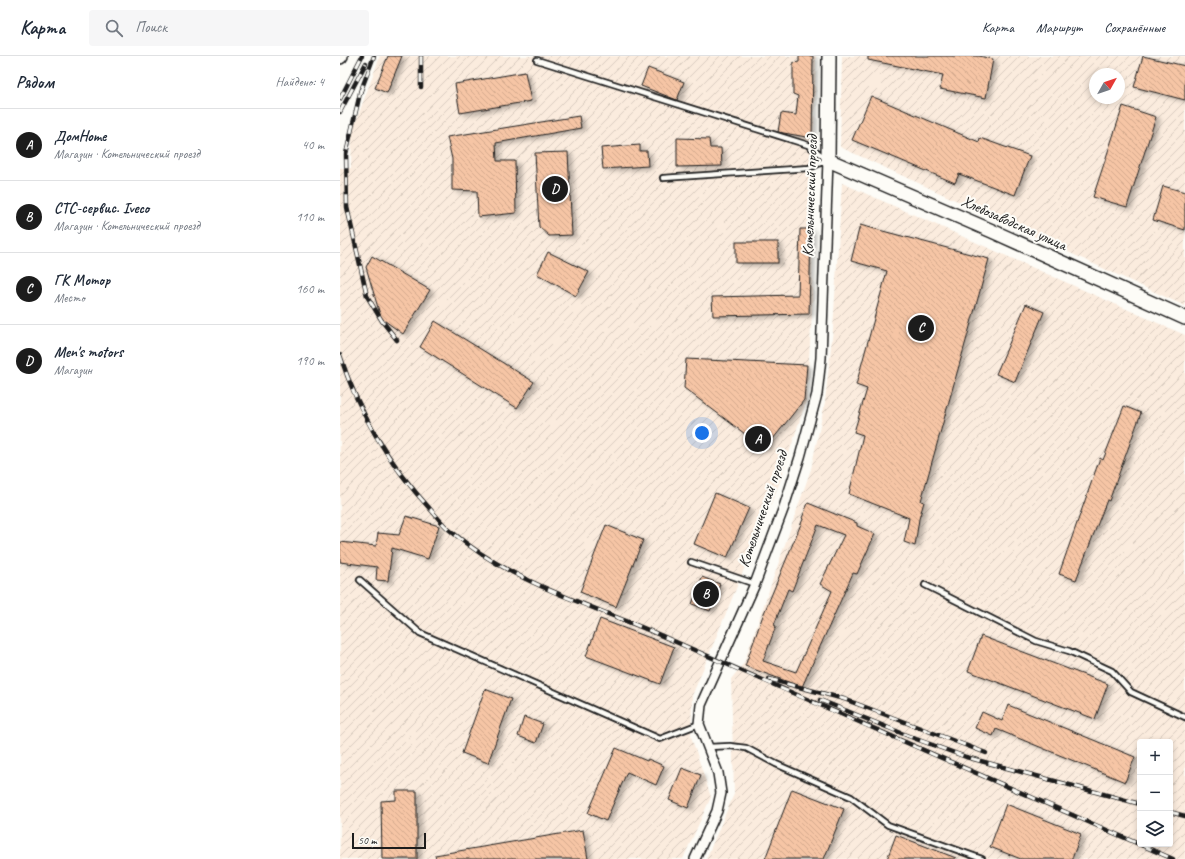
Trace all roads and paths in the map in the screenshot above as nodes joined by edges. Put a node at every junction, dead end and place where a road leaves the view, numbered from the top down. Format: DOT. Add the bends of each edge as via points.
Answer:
graph roads {
  1 [pos="829,56"];
  2 [pos="537,60"];
  3 [pos="828,160"];
  4 [pos="663,178"];
  5 [pos="1185,318"];
  6 [pos="691,562"];
  7 [pos="360,580"];
  8 [pos="755,584"];
  9 [pos="924,585"];
  10 [pos="1185,717"];
  11 [pos="699,724"];
  12 [pos="708,747"];
  13 [pos="695,859"];
  14 [pos="982,859"];
  1 -- 3 [label="street, Котельнический проезд"];
  2 -- 3 [label="lane" via="808,145"];
  3 -- 4 [label="lane" via="809,168"];
  3 -- 5 [label="street, Хлебозаводская улица"];
  3 -- 8 [label="street, Котельнический проезд" via="821,351 816,394 784,507"];
  6 -- 8 [label="lane"];
  7 -- 11 [label="lane" via="420,633 660,739"];
  8 -- 11 [label="street, Котельнический проезд" via="702,706"];
  9 -- 10 [label="lane" via="1036,641 1069,651 1112,671 1131,692"];
  11 -- 12 [label="street"];
  12 -- 13 [label="street" via="718,773 721,793 717,811"];
  12 -- 14 [label="lane" via="746,748 851,797 888,824"];
}
